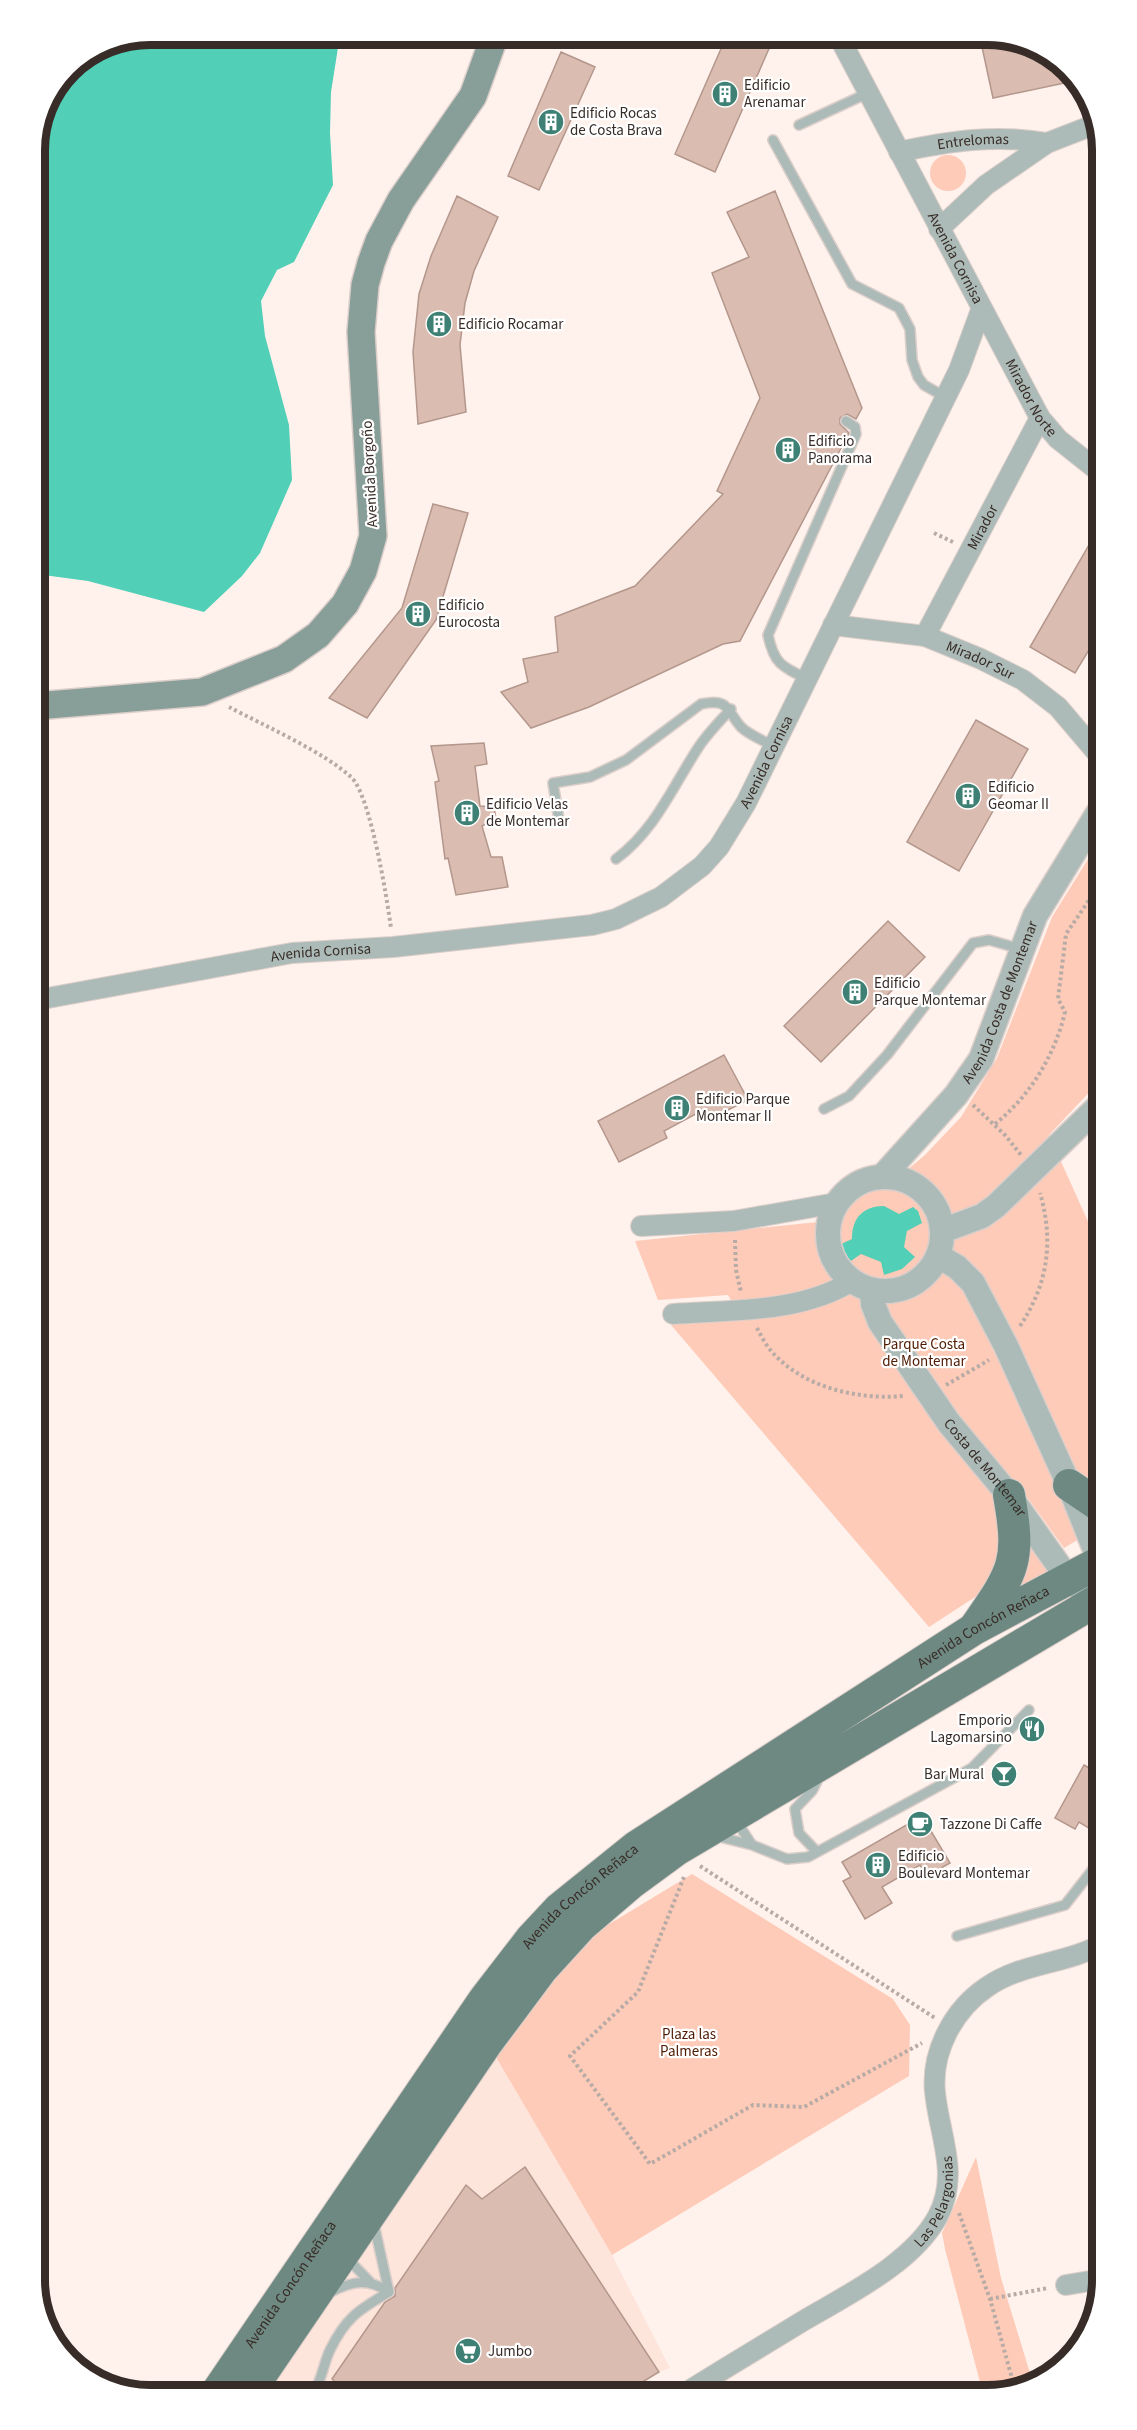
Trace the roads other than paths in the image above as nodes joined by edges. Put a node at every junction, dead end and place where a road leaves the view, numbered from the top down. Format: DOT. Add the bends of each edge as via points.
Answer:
graph roads {
  1 [pos="491,45"];
  2 [pos="843,45"];
  3 [pos="868,93"];
  4 [pos="798,125"];
  5 [pos="1089,127"];
  6 [pos="773,140"];
  7 [pos="1047,143"];
  8 [pos="899,152"];
  9 [pos="939,229"];
  10 [pos="981,310"];
  11 [pos="945,398"];
  12 [pos="1040,418"];
  13 [pos="846,421"];
  14 [pos="1092,466"];
  15 [pos="833,625"];
  16 [pos="925,636"];
  17 [pos="808,679"];
  18 [pos="45,705"];
  19 [pos="731,709"];
  20 [pos="774,746"];
  21 [pos="1092,747"];
  22 [pos="559,820"];
  23 [pos="1092,822"];
  24 [pos="616,860"];
  25 [pos="1021,949"];
  26 [pos="45,999"];
  27 [pos="824,1109"];
  28 [pos="1090,1123"];
  29 [pos="882,1177"];
  30 [pos="836,1203"];
  31 [pos="641,1226"];
  32 [pos="942,1231"];
  33 [pos="938,1256"];
  34 [pos="862,1286"];
  35 [pos="673,1314"];
  36 [pos="1070,1485"];
  37 [pos="1009,1495"];
  38 [pos="1092,1500"];
  39 [pos="1092,1541"];
  40 [pos="1092,1567"];
  41 [pos="1069,1580"];
  42 [pos="1092,1595"];
  43 [pos="1092,1603"];
  44 [pos="974,1629"];
  45 [pos="1029,1710"];
  46 [pos="830,1757"];
  47 [pos="735,1797"];
  48 [pos="752,1845"];
  49 [pos="691,1848"];
  50 [pos="817,1852"];
  51 [pos="1092,1870"];
  52 [pos="957,1936"];
  53 [pos="1092,1949"];
  54 [pos="371,2165"];
  55 [pos="371,2213"];
  56 [pos="340,2243"];
  57 [pos="1092,2281"];
  58 [pos="371,2283"];
  59 [pos="1066,2285"];
  60 [pos="389,2292"];
  61 [pos="307,2306"];
  62 [pos="222,2385"];
  63 [pos="253,2385"];
  64 [pos="318,2385"];
  65 [pos="699,2385"];
  1 -- 18 [label="main road, Avenida Borgoño" via="473,96 401,200 371,263 362,332 373,536 363,571 345,604 318,635 284,659 202,692"];
  2 -- 3 [label="street, Avenida Cornisa"];
  3 -- 4 [label="lane"];
  3 -- 8 [label="street, Avenida Cornisa"];
  5 -- 7 [label="street, Entrelomas"];
  6 -- 11 [label="lane" via="852,284 899,308 910,329 912,360 918,377"];
  7 -- 8 [label="street, Entrelomas" via="982,138"];
  7 -- 9 [label="street, Entrelomas" via="986,185"];
  8 -- 9 [label="street, Avenida Cornisa"];
  9 -- 10 [label="street, Avenida Cornisa"];
  10 -- 11 [label="street, Avenida Cornisa"];
  10 -- 12 [label="street, Mirador Norte"];
  11 -- 15 [label="street, Avenida Cornisa"];
  12 -- 14 [label="street, Mirador Norte" via="1058,439"];
  12 -- 16 [label="street, Mirador"];
  13 -- 17 [label="lane" via="855,427 856,434 768,635 772,655 778,662"];
  15 -- 16 [label="street, Mirador Sur"];
  15 -- 17 [label="street, Avenida Cornisa"];
  16 -- 21 [label="street, Mirador Sur" via="1023,680 1058,707"];
  17 -- 20 [label="street, Avenida Cornisa"];
  19 -- 20 [label="lane" via="742,728"];
  19 -- 22 [label="lane" via="716,701 701,704 626,760 590,777 553,783"];
  19 -- 24 [label="lane" via="699,746 655,822"];
  20 -- 26 [label="street, Avenida Cornisa" via="734,825 702,866 661,897 616,919 393,947 292,953"];
  23 -- 25 [label="street, Avenida Costa de Montemar" via="1056,877"];
  25 -- 27 [label="lane" via="989,940 973,943 887,1055 849,1096"];
  25 -- 29 [label="street, Avenida Costa de Montemar" via="981,1059 956,1095"];
  28 -- 32 [label="street" via="982,1216"];
  29 -- 30 [label="street" via="856,1185"];
  29 -- 32 [label="street" via="916,1186 938,1213"];
  30 -- 31 [label="street" via="734,1221"];
  30 -- 34 [label="street" via="829,1219 830,1254 839,1269"];
  32 -- 33 [label="street"];
  33 -- 34 [label="street" via="930,1270 904,1288 888,1292"];
  33 -- 36 [label="street" via="973,1283"];
  34 -- 35 [label="street" via="745,1309"];
  34 -- 37 [label="street, Costa de Montemar" via="880,1322 949,1423"];
  36 -- 38 [label="main road"];
  36 -- 39 [label="street"];
  37 -- 41 [label="street, Costa de Montemar"];
  37 -- 44 [label="main road" via="1016,1532 1014,1560 1008,1580"];
  40 -- 41 [label="main road, Avenida Concón Reñaca"];
  41 -- 42 [label="street, Costa de Montemar"];
  41 -- 44 [label="main road, Avenida Concón Reñaca"];
  43 -- 46 [label="main road, Avenida Concón Reñaca"];
  44 -- 47 [label="main road, Avenida Concón Reñaca"];
  45 -- 50 [label="lane" via="972,1768"];
  46 -- 47 [label="main road, Avenida Concón Reñaca"];
  46 -- 50 [label="lane" via="812,1791 795,1809 798,1833"];
  47 -- 48 [label="lane"];
  47 -- 49 [label="main road, Avenida Concón Reñaca"];
  47 -- 54 [label="main road, Avenida Concón Reñaca" via="636,1847 590,1882 531,1939 467,2024"];
  48 -- 49 [label="lane"];
  48 -- 50 [label="lane" via="787,1859"];
  49 -- 55 [label="main road, Avenida Concón Reñaca" via="622,1890 582,1925 542,1969"];
  51 -- 52 [label="lane" via="1065,1905"];
  53 -- 65 [label="street, Las Pelargonias" via="1000,1979 972,1998 950,2028 935,2076 948,2182 938,2215 919,2243 862,2286"];
  54 -- 56 [label="lane"];
  54 -- 62 [label="main road, Avenida Concón Reñaca"];
  55 -- 56 [label="main road, Avenida Concón Reñaca"];
  55 -- 60 [label="lane"];
  56 -- 58 [label="lane"];
  56 -- 61 [label="main road, Avenida Concón Reñaca"];
  57 -- 59 [label="street"];
  58 -- 60 [label="lane"];
  58 -- 61 [label="lane" via="350,2282"];
  60 -- 64 [label="lane" via="352,2315 330,2351"];
  61 -- 63 [label="main road, Avenida Concón Reñaca"];
}
